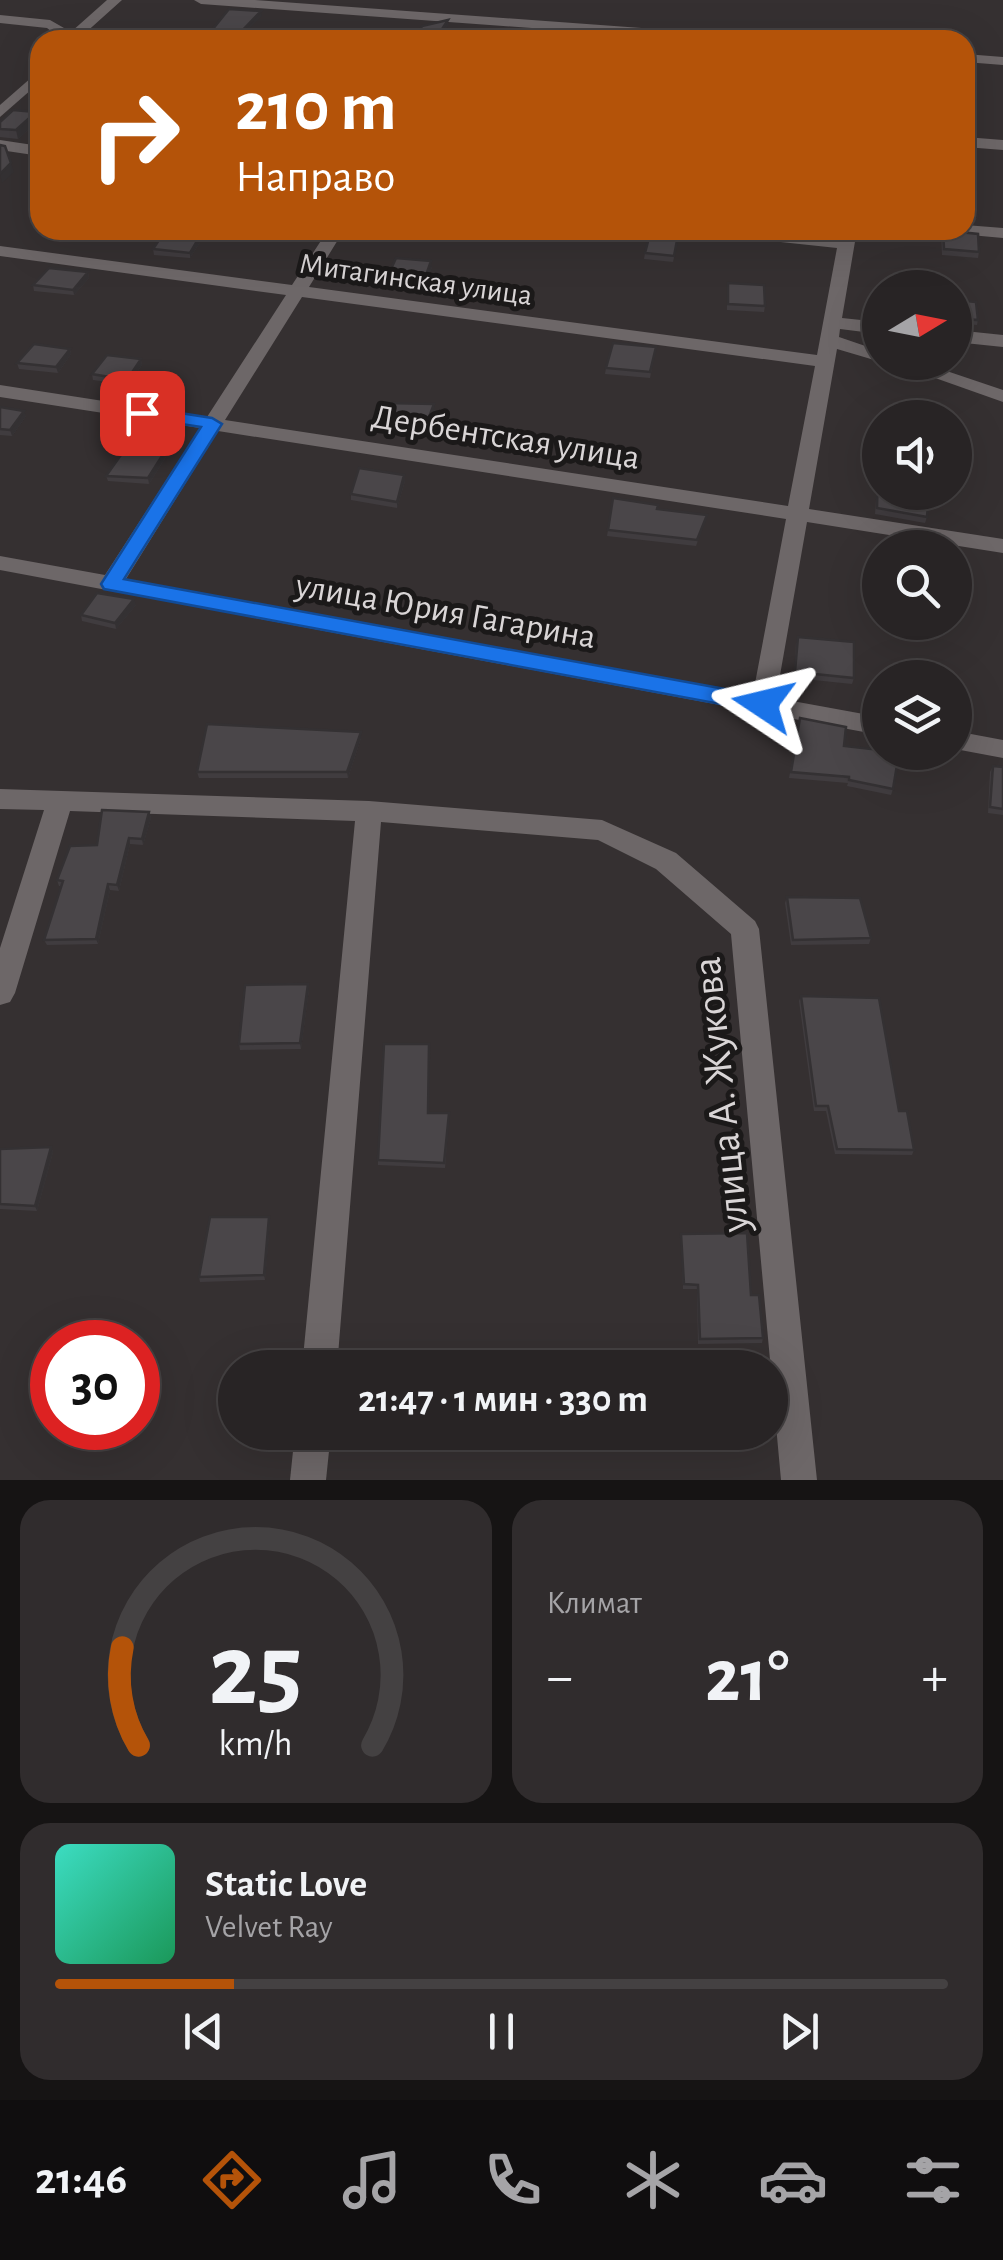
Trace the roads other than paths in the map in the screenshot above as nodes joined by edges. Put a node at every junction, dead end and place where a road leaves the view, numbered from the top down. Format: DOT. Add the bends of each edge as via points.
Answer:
graph roads {
  1 [pos="115,0"];
  2 [pos="202,0"];
  3 [pos="0,19"];
  4 [pos="58,30"];
  5 [pos="81,30"];
  6 [pos="614,30"];
  7 [pos="975,59"];
  8 [pos="1003,60"];
  9 [pos="0,85"];
  10 [pos="30,89"];
  11 [pos="30,92"];
  12 [pos="0,112"];
  13 [pos="975,143"];
  14 [pos="0,145"];
  15 [pos="1003,145"];
  16 [pos="30,149"];
  17 [pos="975,231"];
  18 [pos="1003,233"];
  19 [pos="330,240"];
  20 [pos="847,240"];
  21 [pos="0,251"];
  22 [pos="297,291"];
  23 [pos="862,333"];
  24 [pos="972,338"];
  25 [pos="829,341"];
  26 [pos="1003,341"];
  27 [pos="862,351"];
  28 [pos="954,380"];
  29 [pos="0,391"];
  30 [pos="1003,396"];
  31 [pos="212,424"];
  32 [pos="798,514"];
  33 [pos="1003,546"];
  34 [pos="0,563"];
  35 [pos="111,584"];
  36 [pos="763,704"];
  37 [pos="862,723"];
  38 [pos="972,743"];
  39 [pos="1003,749"];
  40 [pos="0,799"];
  41 [pos="60,801"];
  42 [pos="370,811"];
  43 [pos="0,993"];
  44 [pos="321,1350"];
  45 [pos="311,1450"];
  46 [pos="308,1480"];
  47 [pos="799,1480"];
  1 -- 5 [label="street"];
  2 -- 6 [label="street"];
  3 -- 4 [label="street"];
  7 -- 8 [label="street"];
  9 -- 10 [label="street"];
  11 -- 12 [label="street"];
  13 -- 15 [label="street"];
  14 -- 16 [label="street"];
  17 -- 18 [label="street"];
  19 -- 22 [label="street"];
  20 -- 25 [label="street"];
  21 -- 22 [label="street, Митагинская улица"];
  22 -- 25 [label="street, Митагинская улица"];
  22 -- 31 [label="street"];
  23 -- 25 [label="street"];
  24 -- 26 [label="street"];
  25 -- 27 [label="street"];
  25 -- 32 [label="street"];
  28 -- 30 [label="street"];
  29 -- 31 [label="street, Дербентская улица"];
  31 -- 32 [label="street, Дербентская улица"];
  31 -- 35 [label="street"];
  32 -- 33 [label="street, Дербентская улица"];
  32 -- 36 [label="street"];
  34 -- 35 [label="street, улица Юрия Гагарина"];
  35 -- 36 [label="street, улица Юрия Гагарина"];
  36 -- 37 [label="street, улица Юрия Гагарина"];
  38 -- 39 [label="street"];
  40 -- 41 [label="street, улица А. Жукова"];
  41 -- 42 [label="street, улица А. Жукова"];
  41 -- 43 [label="street"];
  42 -- 44 [label="street"];
  42 -- 47 [label="street, улица А. Жукова" via="602,830 666,862 746,928"];
  45 -- 46 [label="street"];
}
